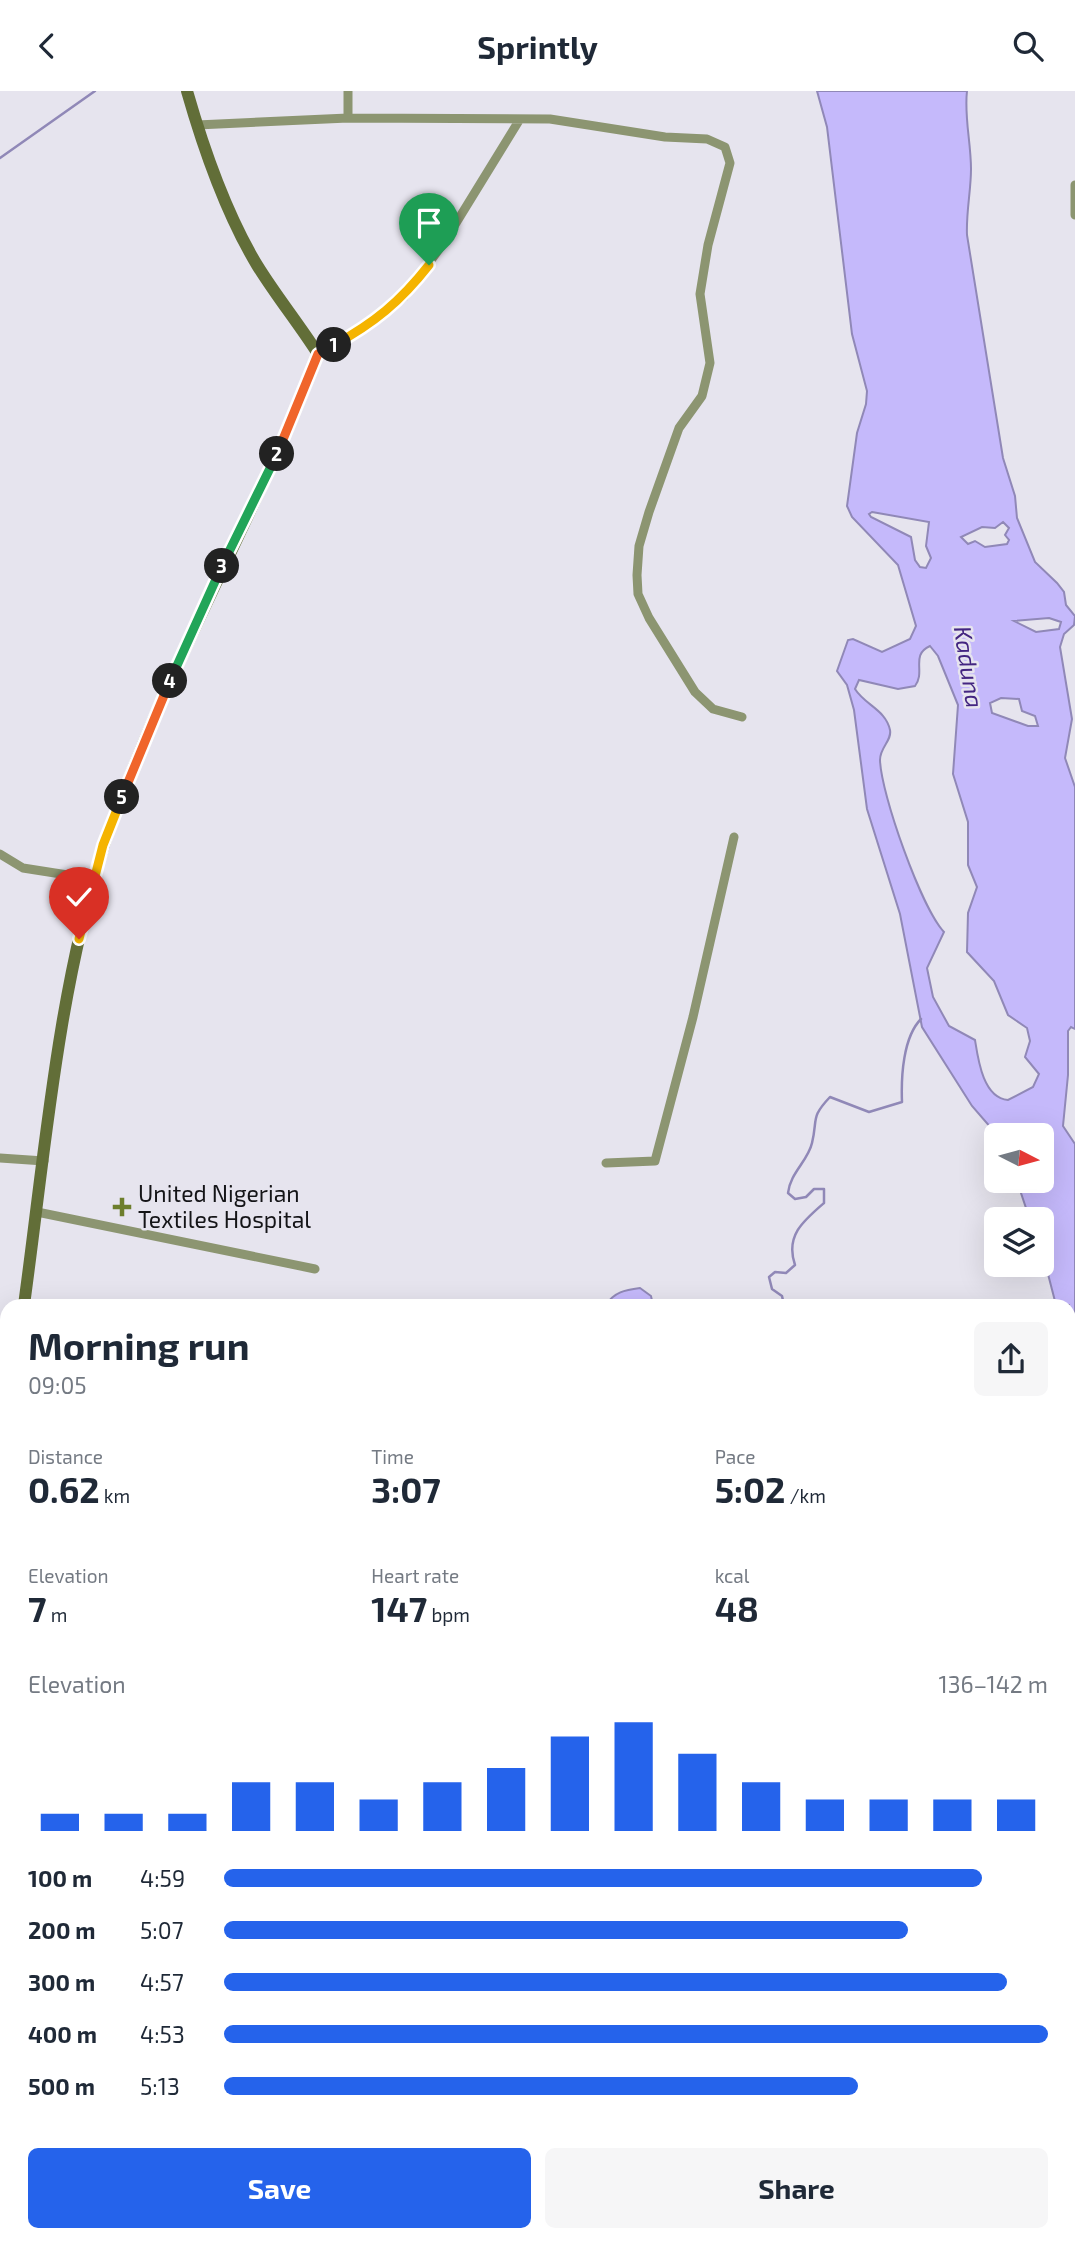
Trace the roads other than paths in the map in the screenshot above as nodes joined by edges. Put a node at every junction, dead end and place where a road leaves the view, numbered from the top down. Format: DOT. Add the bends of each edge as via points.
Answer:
graph roads {
  1 [pos="187,91"];
  2 [pos="348,91"];
  3 [pos="348,118"];
  4 [pos="520,119"];
  5 [pos="197,125"];
  6 [pos="1075,185"];
  7 [pos="1075,215"];
  8 [pos="318,354"];
  9 [pos="742,717"];
  10 [pos="734,837"];
  11 [pos="0,854"];
  12 [pos="93,879"];
  13 [pos="0,1158"];
  14 [pos="44,1161"];
  15 [pos="606,1163"];
  16 [pos="37,1212"];
  17 [pos="315,1269"];
  18 [pos="25,1299"];
  1 -- 5 [label="street"];
  2 -- 3 [label="street"];
  3 -- 4 [label="street"];
  3 -- 5 [label="street"];
  4 -- 8 [label="street" via="445,241 404,297 365,328"];
  4 -- 9 [label="street" via="707,139 725,147 729,157 700,294 710,363 702,396 679,428 649,512 637,575 638,594 649,618 695,692 713,709"];
  5 -- 8 [label="street" via="232,217 257,266"];
  6 -- 7 [label="street"];
  8 -- 12 [label="street" via="290,429 219,571 147,734"];
  10 -- 15 [label="street" via="655,1161"];
  11 -- 12 [label="street" via="23,868"];
  12 -- 14 [label="street" via="60,1031"];
  13 -- 14 [label="street"];
  14 -- 16 [label="street"];
  16 -- 17 [label="street"];
  16 -- 18 [label="street"];
}
